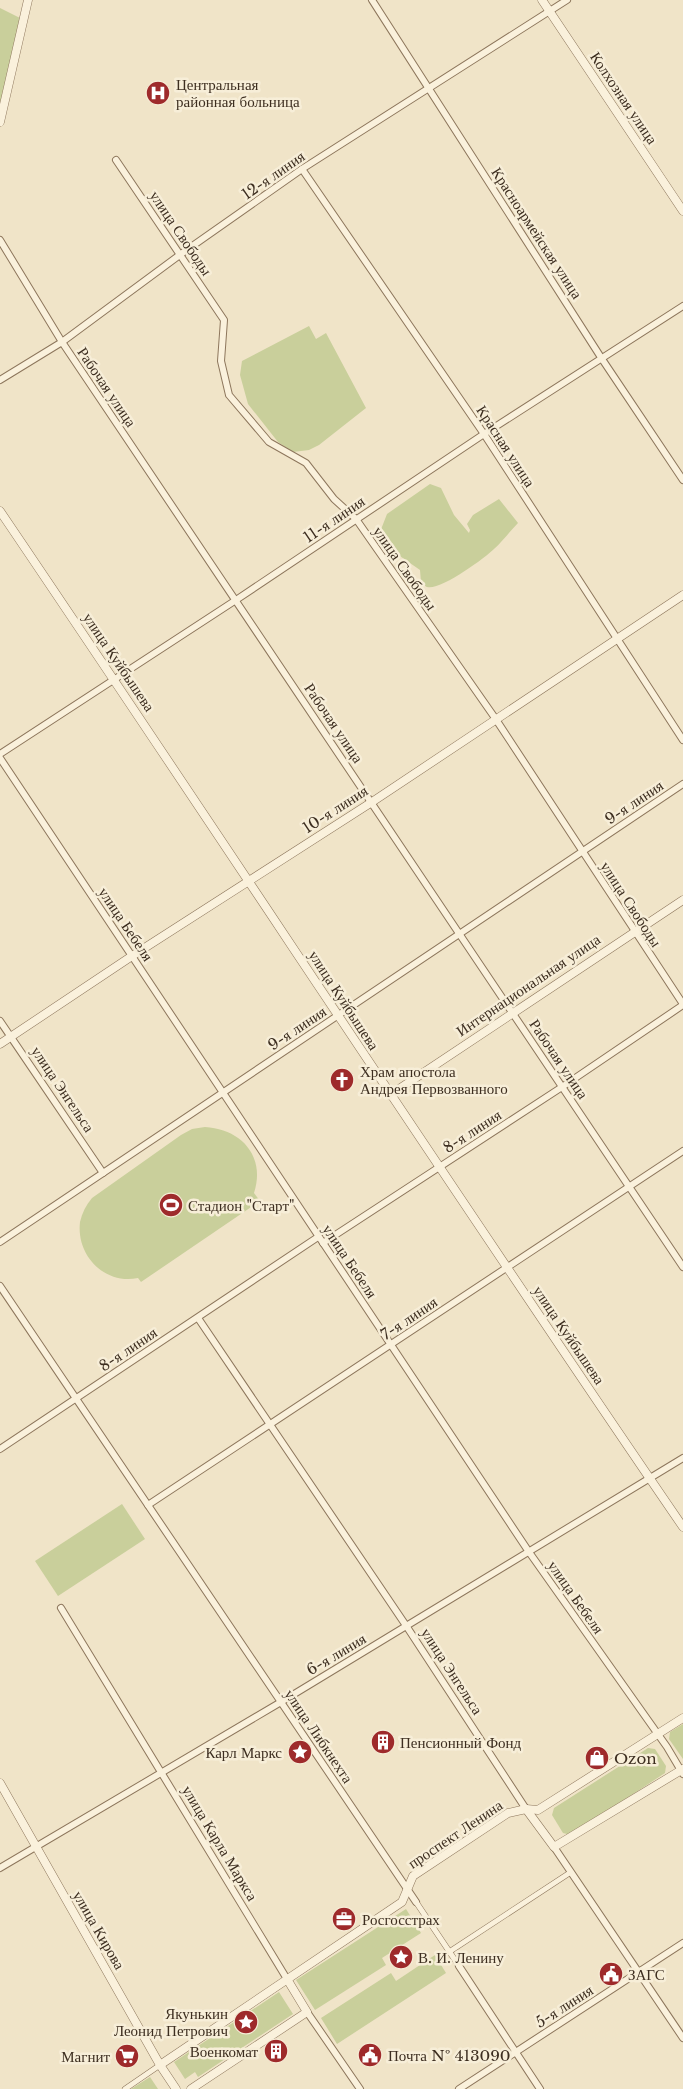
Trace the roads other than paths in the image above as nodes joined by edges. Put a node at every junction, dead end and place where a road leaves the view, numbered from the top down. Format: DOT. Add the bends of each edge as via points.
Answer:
graph roads {
  1 [pos="28,0"];
  2 [pos="372,0"];
  3 [pos="542,0"];
  4 [pos="567,0"];
  5 [pos="549,10"];
  6 [pos="429,87"];
  7 [pos="0,122"];
  8 [pos="116,160"];
  9 [pos="302,169"];
  10 [pos="683,211"];
  11 [pos="0,240"];
  12 [pos="181,254"];
  13 [pos="683,306"];
  14 [pos="62,342"];
  15 [pos="602,359"];
  16 [pos="0,380"];
  17 [pos="484,434"];
  18 [pos="683,480"];
  19 [pos="0,511"];
  20 [pos="356,519"];
  21 [pos="683,595"];
  22 [pos="236,600"];
  23 [pos="617,638"];
  24 [pos="115,680"];
  25 [pos="495,718"];
  26 [pos="683,740"];
  27 [pos="0,756"];
  28 [pos="683,784"];
  29 [pos="372,802"];
  30 [pos="582,852"];
  31 [pos="249,880"];
  32 [pos="683,900"];
  33 [pos="634,931"];
  34 [pos="460,934"];
  35 [pos="132,956"];
  36 [pos="683,1004"];
  37 [pos="512,1012"];
  38 [pos="338,1016"];
  39 [pos="0,1020"];
  40 [pos="11,1036"];
  41 [pos="0,1044"];
  42 [pos="562,1087"];
  43 [pos="222,1092"];
  44 [pos="390,1095"];
  45 [pos="683,1151"];
  46 [pos="439,1168"];
  47 [pos="103,1173"];
  48 [pos="630,1186"];
  49 [pos="318,1237"];
  50 [pos="0,1242"];
  51 [pos="323,1243"];
  52 [pos="683,1267"];
  53 [pos="507,1268"];
  54 [pos="0,1286"];
  55 [pos="198,1318"];
  56 [pos="392,1344"];
  57 [pos="76,1399"];
  58 [pos="271,1424"];
  59 [pos="0,1449"];
  60 [pos="683,1458"];
  61 [pos="650,1479"];
  62 [pos="148,1505"];
  63 [pos="683,1527"];
  64 [pos="529,1552"];
  65 [pos="61,1608"];
  66 [pos="407,1626"];
  67 [pos="281,1702"];
  68 [pos="683,1718"];
  69 [pos="657,1734"];
  70 [pos="682,1771"];
  71 [pos="161,1773"];
  72 [pos="0,1783"];
  73 [pos="526,1809"];
  74 [pos="36,1847"];
  75 [pos="554,1848"];
  76 [pos="0,1868"];
  77 [pos="571,1872"];
  78 [pos="408,1890"];
  79 [pos="416,1902"];
  80 [pos="683,1943"];
  81 [pos="449,1952"];
  82 [pos="458,1966"];
  83 [pos="639,1972"];
  84 [pos="287,1979"];
  85 [pos="307,2012"];
  86 [pos="683,2038"];
  87 [pos="516,2053"];
  88 [pos="160,2065"];
  89 [pos="125,2089"];
  90 [pos="176,2089"];
  91 [pos="192,2089"];
  92 [pos="360,2089"];
  93 [pos="459,2089"];
  94 [pos="540,2089"];
  1 -- 7 [label="street"];
  2 -- 6 [label="street, Красноармейская улица"];
  3 -- 5 [label="street, Колхозная улица"];
  4 -- 5 [label="street, 12-я линия"];
  5 -- 6 [label="street, 12-я линия"];
  5 -- 10 [label="street, Колхозная улица"];
  6 -- 9 [label="street, 12-я линия"];
  6 -- 15 [label="street, Красноармейская улица"];
  8 -- 12 [label="street, улица Свободы"];
  9 -- 12 [label="street, 12-я линия"];
  9 -- 17 [label="street, Красная улица"];
  11 -- 14 [label="street, Рабочая улица"];
  12 -- 14 [label="street, 12-я линия"];
  12 -- 20 [label="street, улица Свободы" via="224,320 221,361 228,395 269,442 306,464 334,499"];
  13 -- 15 [label="street, 11-я линия"];
  14 -- 16 [label="street, 12-я линия"];
  14 -- 22 [label="street, Рабочая улица"];
  15 -- 17 [label="street, 11-я линия"];
  15 -- 18 [label="street, Красноармейская улица"];
  17 -- 20 [label="street, 11-я линия"];
  17 -- 23 [label="street, Красная улица"];
  19 -- 24 [label="street, улица Куйбышева"];
  20 -- 22 [label="street, 11-я линия"];
  20 -- 25 [label="street, улица Свободы"];
  21 -- 23 [label="street, 10-я линия"];
  22 -- 24 [label="street, 11-я линия"];
  22 -- 29 [label="street, Рабочая улица"];
  23 -- 25 [label="street, 10-я линия"];
  23 -- 26 [label="street, Красная улица"];
  24 -- 27 [label="street, 11-я линия"];
  24 -- 31 [label="street, улица Куйбышева"];
  25 -- 29 [label="street, 10-я линия"];
  25 -- 30 [label="street, улица Свободы"];
  27 -- 35 [label="street, улица Бебеля"];
  28 -- 30 [label="street, 9-я линия"];
  29 -- 31 [label="street, 10-я линия"];
  29 -- 34 [label="street, Рабочая улица"];
  30 -- 33 [label="street, улица Свободы"];
  30 -- 34 [label="street, 9-я линия"];
  31 -- 35 [label="street, 10-я линия"];
  31 -- 38 [label="street, улица Куйбышева"];
  32 -- 33 [label="street, Интернациональная улица"];
  33 -- 36 [label="street, улица Свободы"];
  33 -- 37 [label="street, Интернациональная улица"];
  34 -- 37 [label="street, Рабочая улица"];
  34 -- 38 [label="street, 9-я линия"];
  35 -- 40 [label="street, 10-я линия"];
  35 -- 43 [label="street, улица Бебеля"];
  36 -- 42 [label="street, 8-я линия"];
  37 -- 42 [label="street, Рабочая улица"];
  37 -- 44 [label="street, Интернациональная улица"];
  38 -- 43 [label="street, 9-я линия"];
  38 -- 44 [label="street, улица Куйбышева"];
  39 -- 40 [label="street, улица Энгельса"];
  40 -- 41 [label="street, 10-я линия"];
  40 -- 47 [label="street, улица Энгельса"];
  42 -- 46 [label="street, 8-я линия"];
  42 -- 48 [label="street, Рабочая улица"];
  43 -- 47 [label="street, 9-я линия"];
  43 -- 49 [label="street, улица Бебеля"];
  44 -- 46 [label="street, улица Куйбышева"];
  45 -- 48 [label="street, 7-я линия"];
  46 -- 51 [label="street, 8-я линия"];
  46 -- 53 [label="street, улица Куйбышева"];
  47 -- 50 [label="street, 9-я линия"];
  48 -- 52 [label="street, Рабочая улица"];
  48 -- 53 [label="street, 7-я линия"];
  49 -- 51 [label="street, улица Бебеля"];
  49 -- 55 [label="street, 8-я линия"];
  51 -- 56 [label="street, улица Бебеля"];
  53 -- 56 [label="street, 7-я линия"];
  53 -- 61 [label="street, улица Куйбышева"];
  54 -- 57 [label="street, улица Либкнехта"];
  55 -- 57 [label="street, 8-я линия"];
  55 -- 58 [label="street, улица Энгельса"];
  56 -- 58 [label="street, 7-я линия"];
  56 -- 64 [label="street, улица Бебеля"];
  57 -- 59 [label="street, 8-я линия"];
  57 -- 62 [label="street, улица Либкнехта"];
  58 -- 62 [label="street, 7-я линия"];
  58 -- 66 [label="street, улица Энгельса"];
  60 -- 61 [label="street, 6-я линия"];
  61 -- 63 [label="street, улица Куйбышева"];
  61 -- 64 [label="street, 6-я линия"];
  62 -- 67 [label="street, улица Либкнехта"];
  64 -- 66 [label="street, 6-я линия"];
  64 -- 69 [label="street, улица Бебеля"];
  65 -- 71 [label="street, улица Карла Маркса"];
  66 -- 67 [label="street, 6-я линия"];
  66 -- 73 [label="street, улица Энгельса"];
  67 -- 71 [label="street, 6-я линия"];
  67 -- 78 [label="street, улица Либкнехта"];
  68 -- 69 [label="street, проспект Ленина"];
  69 -- 70 [label="street, улица Бебеля"];
  69 -- 73 [label="street, проспект Ленина" via="538,1810"];
  70 -- 75 [label="street"];
  71 -- 74 [label="street, 6-я линия"];
  71 -- 84 [label="street, улица Карла Маркса"];
  72 -- 74 [label="street, улица Кирова"];
  73 -- 75 [label="street, улица Энгельса"];
  73 -- 78 [label="street, проспект Ленина" via="508,1813 413,1876"];
  74 -- 76 [label="street, 6-я линия"];
  74 -- 88 [label="street, улица Кирова"];
  75 -- 77 [label="street, улица Энгельса"];
  77 -- 81 [label="street"];
  77 -- 83 [label="street, улица Энгельса"];
  78 -- 79 [label="street, улица Либкнехта"];
  78 -- 84 [label="street, проспект Ленина" via="402,1902"];
  79 -- 81 [label="street, улица Либкнехта"];
  80 -- 83 [label="street, 5-я линия"];
  81 -- 82 [label="street, улица Либкнехта"];
  82 -- 87 [label="street, улица Либкнехта"];
  83 -- 86 [label="street, улица Энгельса"];
  83 -- 87 [label="street, 5-я линия"];
  84 -- 85 [label="street, улица Карла Маркса"];
  84 -- 88 [label="street, проспект Ленина"];
  85 -- 91 [label="street"];
  85 -- 92 [label="street, улица Карла Маркса"];
  87 -- 93 [label="street, 5-я линия"];
  87 -- 94 [label="street, улица Либкнехта"];
  88 -- 89 [label="street"];
  88 -- 90 [label="street, улица Кирова"];
}
